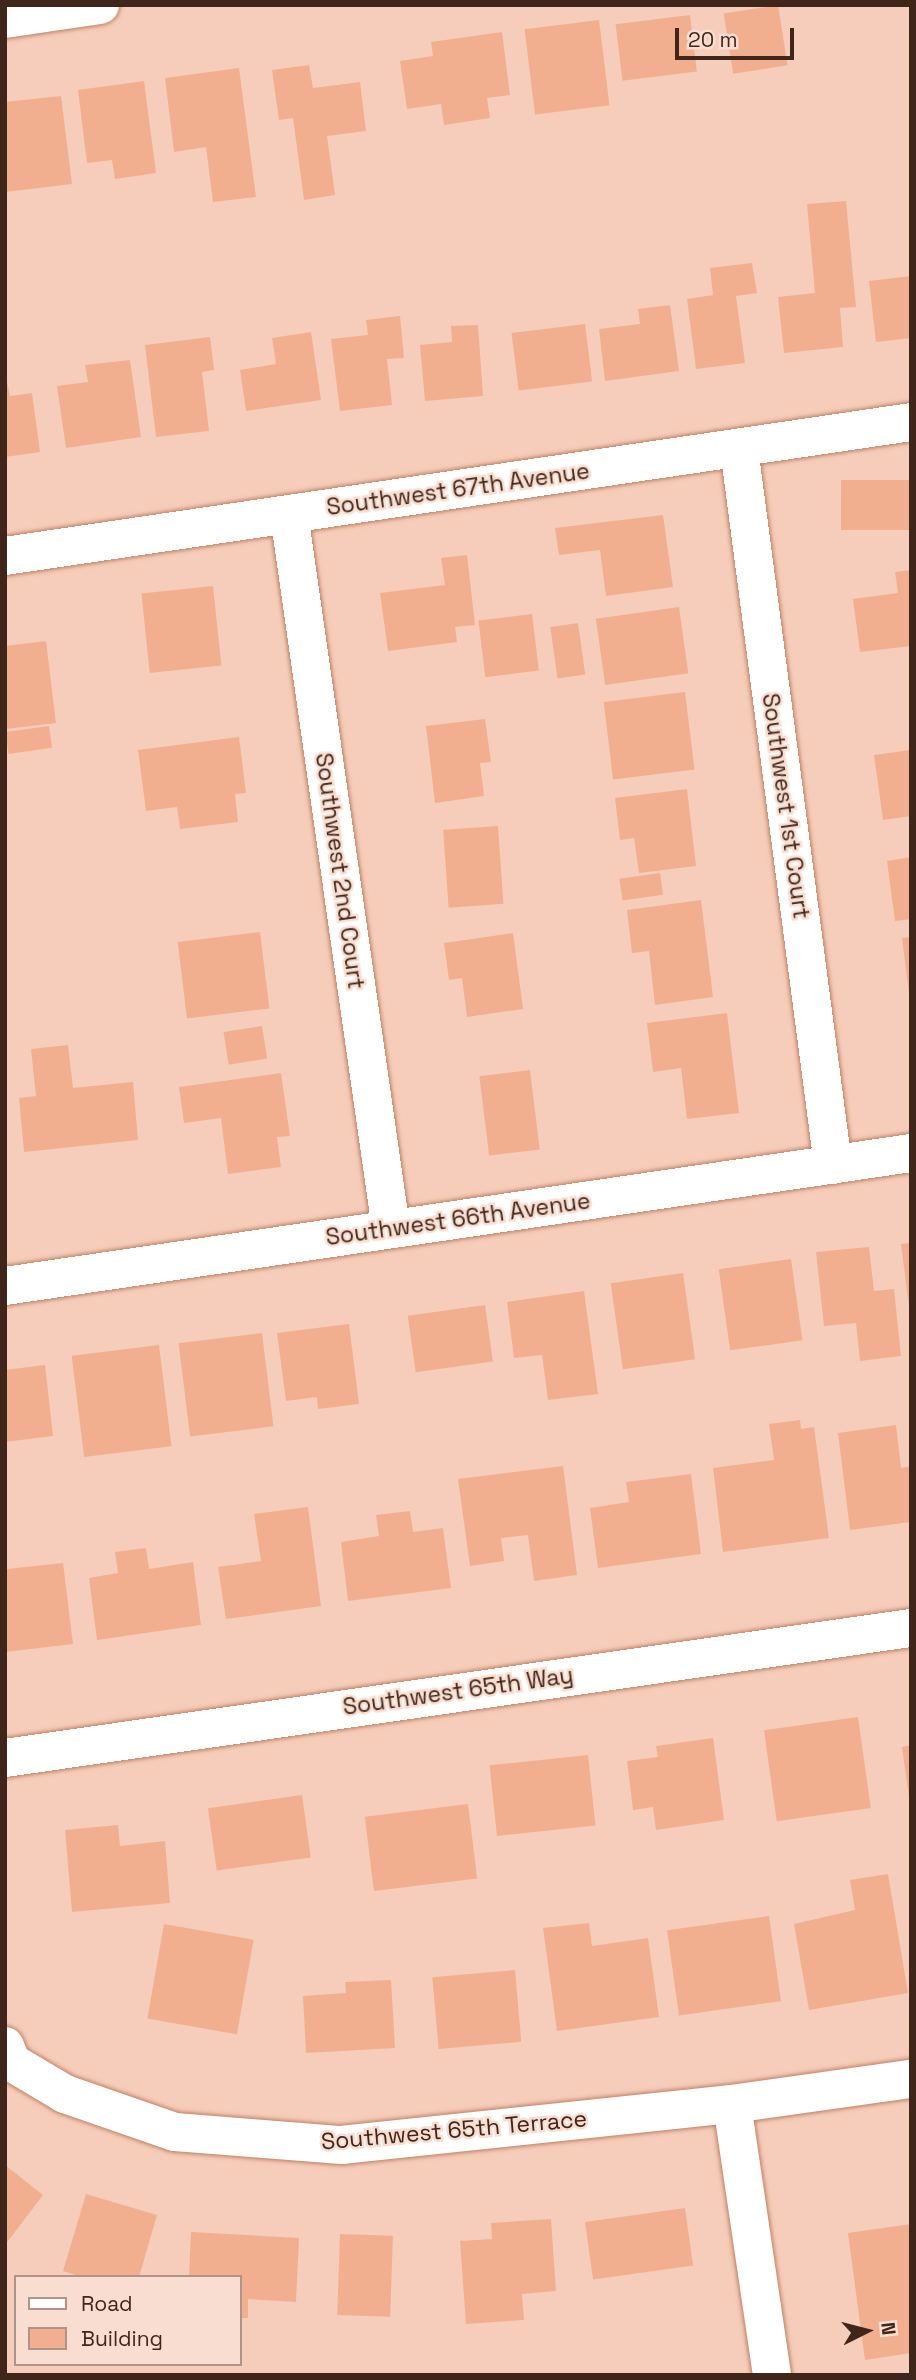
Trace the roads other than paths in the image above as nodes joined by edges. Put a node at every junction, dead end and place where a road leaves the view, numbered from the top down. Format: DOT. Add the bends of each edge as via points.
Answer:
graph roads {
  1 [pos="100,5"];
  2 [pos="5,19"];
  3 [pos="911,422"];
  4 [pos="738,448"];
  5 [pos="289,514"];
  6 [pos="5,556"];
  7 [pos="911,1153"];
  8 [pos="833,1165"];
  9 [pos="391,1229"];
  10 [pos="5,1286"];
  11 [pos="911,1628"];
  12 [pos="5,1758"];
  13 [pos="8,2054"];
  14 [pos="911,2079"];
  15 [pos="732,2104"];
  16 [pos="772,2375"];
  1 -- 2 [label="street"];
  3 -- 4 [label="street, Southwest 67th Avenue"];
  4 -- 5 [label="street, Southwest 67th Avenue"];
  4 -- 8 [label="street, Southwest 1st Court"];
  5 -- 6 [label="street, Southwest 67th Avenue"];
  5 -- 9 [label="street, Southwest 2nd Court"];
  7 -- 8 [label="street, Southwest 66th Avenue"];
  8 -- 9 [label="street, Southwest 66th Avenue"];
  9 -- 10 [label="street, Southwest 66th Avenue"];
  11 -- 12 [label="street, Southwest 65th Way"];
  13 -- 15 [label="street, Southwest 65th Terrace" via="65,2094 175,2132 341,2145"];
  14 -- 15 [label="street, Southwest 65th Terrace"];
  15 -- 16 [label="street"];
}
